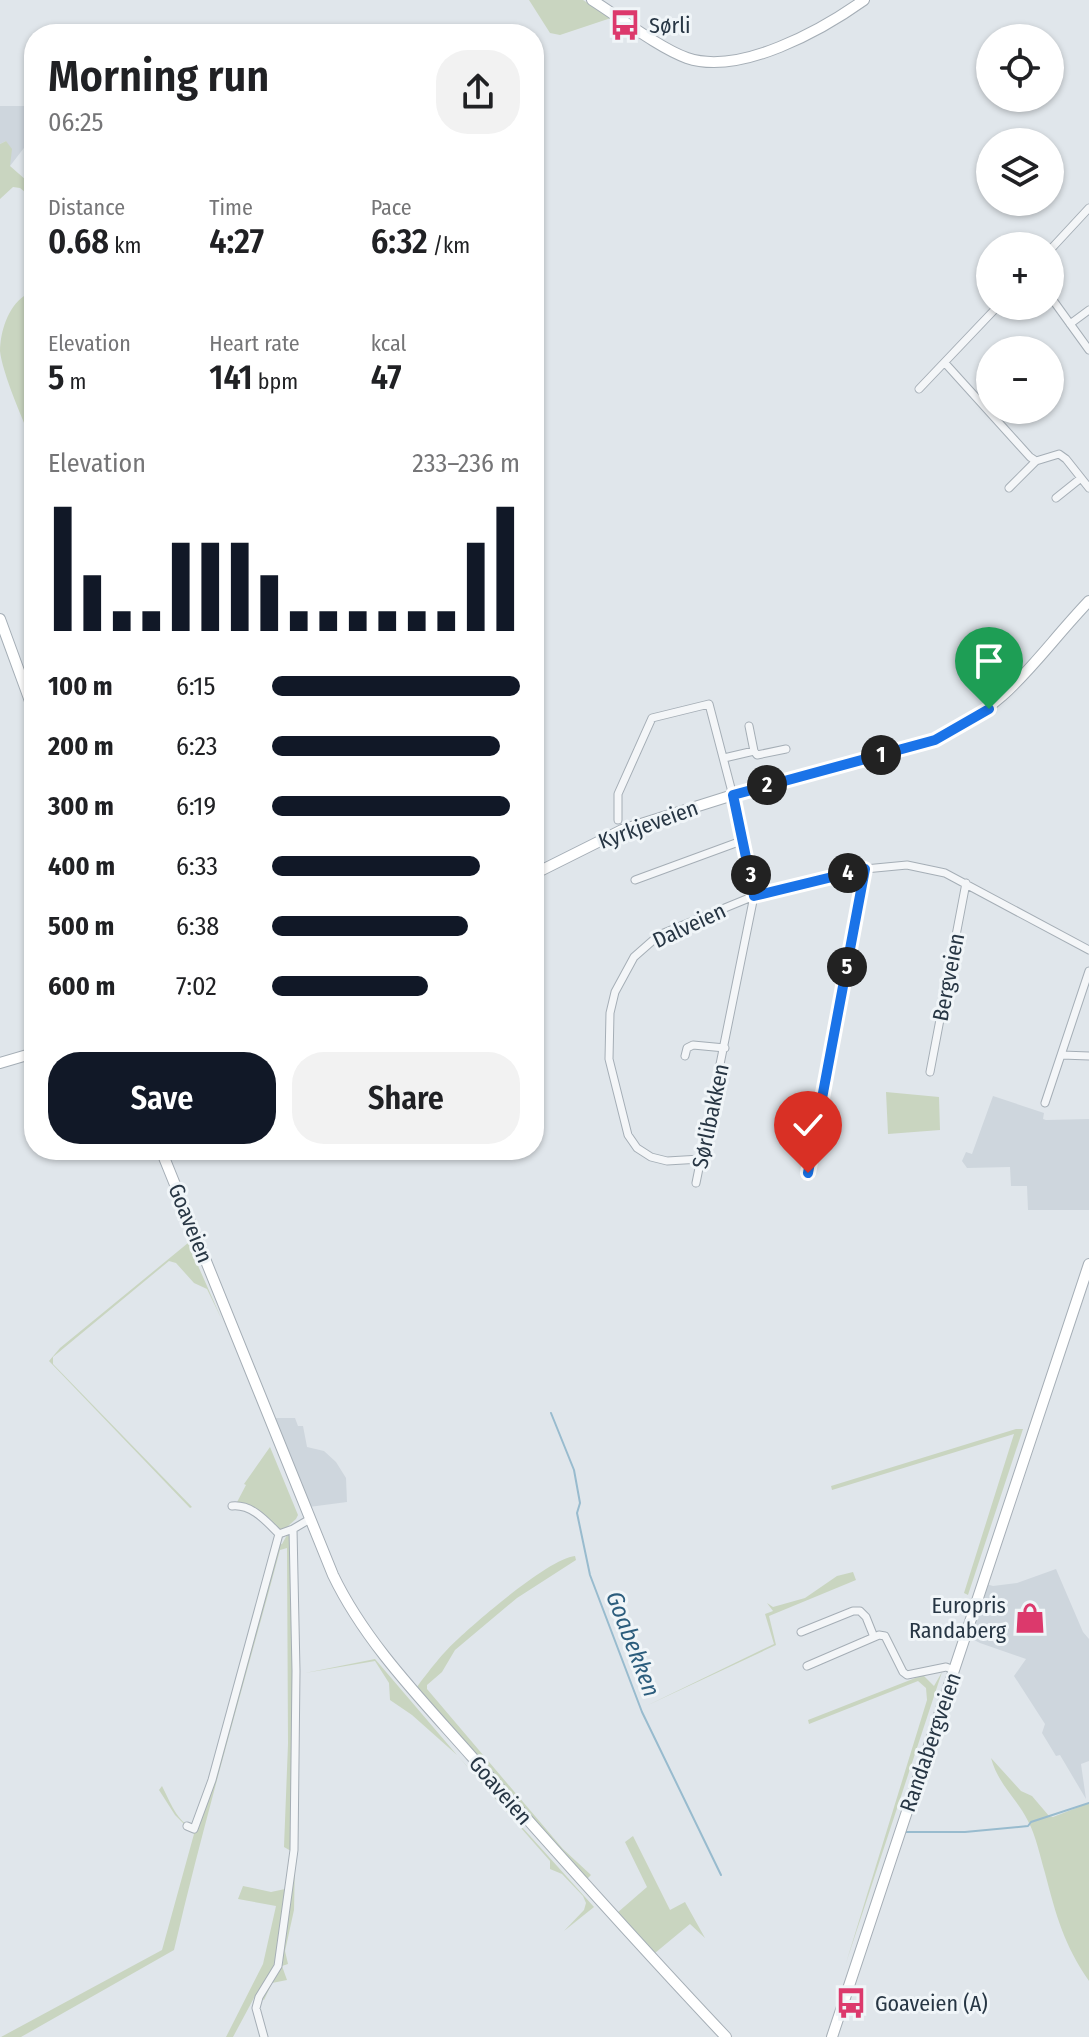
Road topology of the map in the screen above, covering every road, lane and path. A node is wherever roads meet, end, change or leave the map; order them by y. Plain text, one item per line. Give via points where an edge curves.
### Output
1 (592, 0) edge
2 (864, 0) edge
3 (1089, 208) edge
4 (1064, 235) edge
5 (1089, 310) edge
6 (1064, 316) edge
7 (985, 320) edge
8 (1070, 324) junction
9 (1089, 350) edge
10 (945, 363) junction
11 (919, 389) dead end
12 (976, 397) edge
13 (1000, 424) edge
14 (1036, 461) junction
15 (1081, 478) junction
16 (1009, 488) dead end
17 (1089, 488) edge
18 (1056, 498) dead end
19 (1089, 601) edge
20 (0, 619) edge
21 (24, 685) edge
22 (749, 726) dead end
23 (786, 749) dead end
24 (754, 751) junction
25 (724, 758) junction
26 (733, 795) junction
27 (618, 820) dead end
28 (744, 840) junction
29 (544, 869) edge
30 (865, 869) junction
31 (635, 880) dead end
32 (966, 883) junction
33 (754, 896) junction
34 (1089, 950) edge
35 (1089, 971) edge
36 (725, 1048) junction
37 (1062, 1055) junction
38 (24, 1056) edge
39 (685, 1056) dead end
40 (1089, 1056) edge
41 (0, 1063) edge
42 (930, 1072) dead end
43 (1045, 1103) dead end
44 (701, 1159) junction
45 (165, 1160) edge
46 (808, 1173) dead end
47 (696, 1183) dead end
48 (1089, 1264) edge
49 (232, 1506) dead end
50 (310, 1519) junction
51 (293, 1529) junction
52 (279, 1534) junction
53 (801, 1632) dead end
54 (874, 1637) junction
55 (807, 1666) dead end
56 (954, 1670) junction
57 (187, 1826) dead end
58 (264, 2037) edge
59 (726, 2037) edge
60 (832, 2037) edge

1 - 2 main road via 677,54 707,62 745,57 804,37
3 - 4 street
5 - 8 street
6 - 8 street
7 - 10 street
8 - 9 street
10 - 11 street
10 - 12 street
13 - 14 street
14 - 15 street via 1059,454
14 - 16 street
15 - 17 street
15 - 18 street
19 - 26 main road, Kyrkjeveien via 1005,695 953,731
20 - 21 main road
22 - 24 street
23 - 24 street via 763,755
24 - 25 street
25 - 26 street, Sørlibakken
25 - 27 street, Sørlibakken via 709,704 652,718 618,794
26 - 28 street, Sørlibakken
26 - 29 main road, Kyrkjeveien via 622,830
28 - 31 street
28 - 33 street, Sørlibakken
30 - 32 street, Dalveien via 924,867
30 - 33 street, Dalveien
30 - 46 street
32 - 34 street, Dalveien
32 - 42 street, Bergveien
33 - 36 street, Sørlibakken
33 - 44 street, Dalveien via 646,945 624,974 610,1013 609,1059 628,1135 651,1157
35 - 37 street
36 - 39 street, Sørlibakken via 693,1045
36 - 44 street, Sørlibakken
37 - 40 street
37 - 43 street
38 - 41 main road
44 - 47 street, Sørlibakken
45 - 50 main road, Goaveien
48 - 56 main road, Randabergveien
49 - 52 street via 250,1509
50 - 51 street
50 - 59 main road, Goaveien via 347,1602 402,1677
51 - 52 street
51 - 58 street via 296,1809 278,1966 256,2008
52 - 57 street via 212,1780 194,1829
53 - 54 street via 860,1611
54 - 55 street
54 - 56 street via 885,1636 907,1675
56 - 60 main road, Randabergveien

